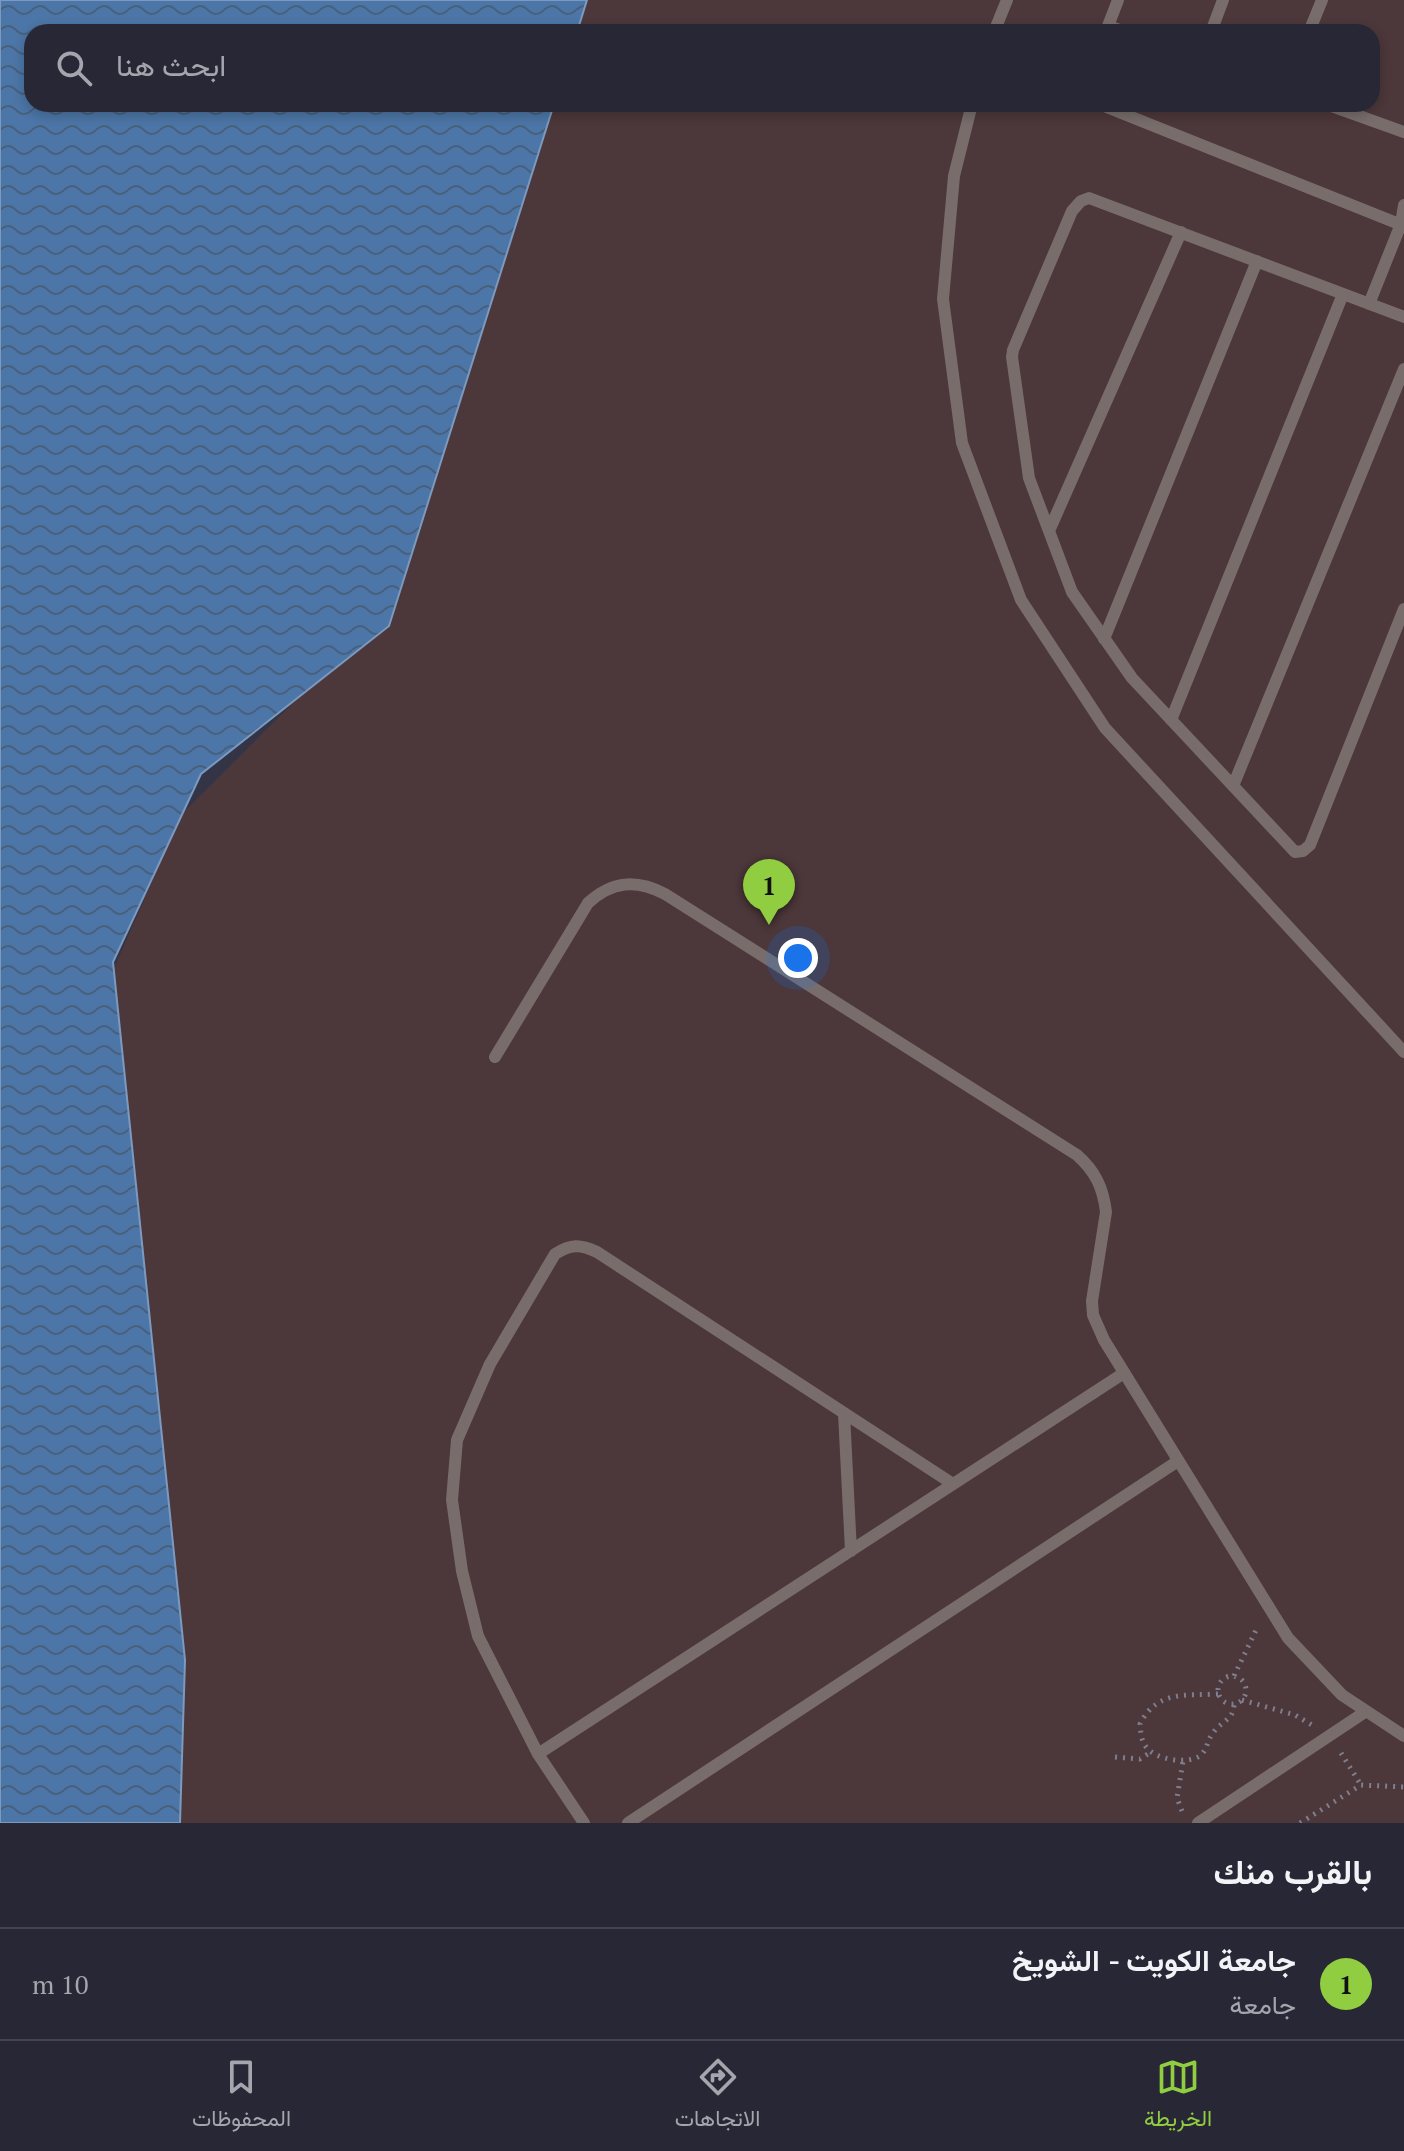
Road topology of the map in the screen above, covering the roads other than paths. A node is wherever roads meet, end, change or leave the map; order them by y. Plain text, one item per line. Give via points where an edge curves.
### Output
1 (1007, 0) edge
2 (1118, 0) edge
3 (1223, 0) edge
4 (1322, 0) edge
5 (997, 24) edge
6 (1109, 24) edge
7 (1214, 24) edge
8 (1312, 24) edge
9 (970, 112) edge
10 (1119, 112) edge
11 (1348, 112) edge
12 (1404, 132) edge
13 (1404, 205) edge
14 (1402, 225) edge
15 (1181, 232) junction
16 (1257, 261) junction
17 (1343, 294) junction
18 (1369, 304) junction
19 (1404, 317) edge
20 (1404, 369) edge
21 (1049, 531) junction
22 (1404, 609) edge
23 (1104, 639) junction
24 (1171, 720) junction
25 (1233, 786) junction
26 (1404, 1052) edge
27 (495, 1057) dead end
28 (1124, 1373) junction
29 (844, 1414) junction
30 (1178, 1461) junction
31 (953, 1484) junction
32 (851, 1551) junction
33 (1365, 1712) junction
34 (1404, 1736) edge
35 (538, 1754) junction
36 (584, 1823) edge
37 (628, 1823) edge
38 (1198, 1823) edge

1 - 5 lane
2 - 6 lane
3 - 7 lane
4 - 8 lane
9 - 26 lane via 954,176 943,299 962,443 1021,600 1105,728
10 - 14 lane
11 - 12 lane
13 - 14 lane
14 - 18 lane
15 - 16 lane
15 - 21 lane
15 - 21 lane via 1089,198 1072,211 1012,357 1029,478
16 - 17 lane
16 - 23 lane
17 - 18 lane
17 - 24 lane
18 - 19 lane
20 - 25 lane
21 - 23 lane via 1072,592
22 - 25 lane via 1310,845 1295,852
23 - 24 lane
24 - 25 lane
27 - 28 lane via 588,903 616,884 650,886 1087,1164 1101,1186 1106,1212 1093,1315
28 - 30 lane
28 - 31 lane
29 - 31 lane
29 - 32 lane
29 - 35 lane via 597,1252 568,1246 555,1254 490,1364 457,1440 452,1500 478,1636
30 - 33 lane via 1288,1638
30 - 37 lane
31 - 32 lane
32 - 35 lane
33 - 34 lane
33 - 38 lane
35 - 36 lane

